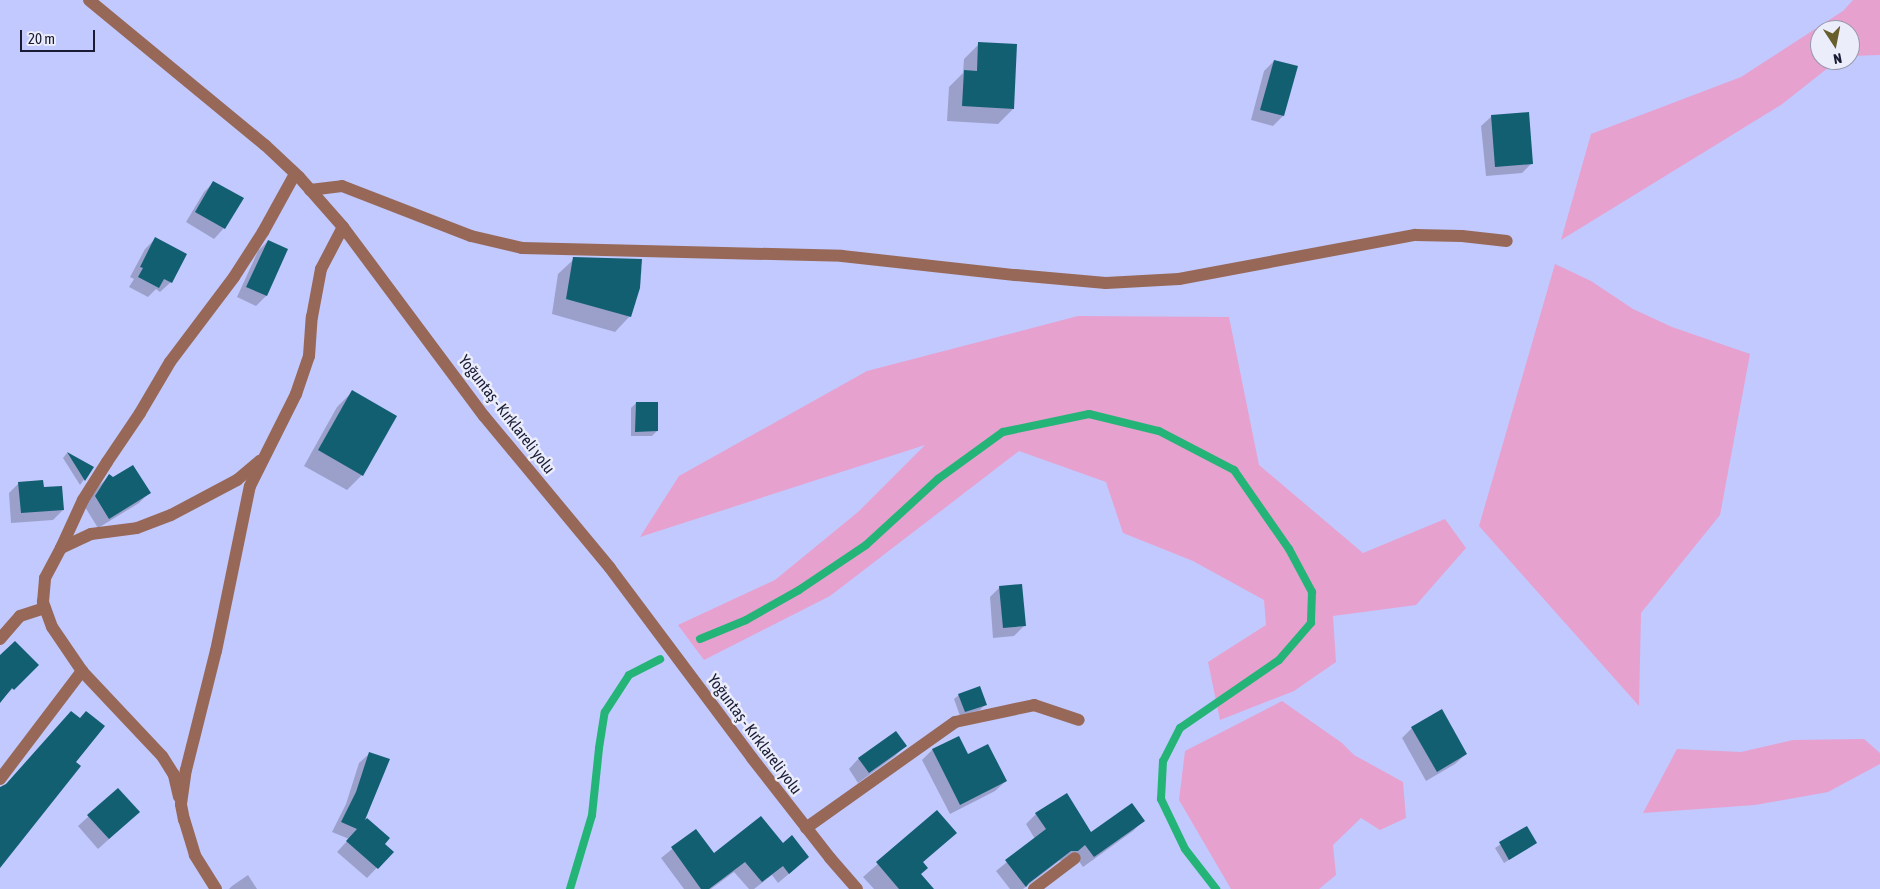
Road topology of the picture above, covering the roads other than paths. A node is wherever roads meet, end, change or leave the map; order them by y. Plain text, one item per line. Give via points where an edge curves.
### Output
1 (89, 0) edge
2 (295, 174) junction
3 (310, 190) junction
4 (343, 227) junction
5 (1507, 241) dead end
6 (262, 459) junction
7 (61, 548) junction
8 (45, 608) junction
9 (0, 639) edge
10 (82, 671) junction
11 (1079, 720) dead end
12 (0, 779) edge
13 (181, 804) junction
14 (806, 828) junction
15 (1075, 858) dead end
16 (216, 889) edge
17 (857, 889) edge
18 (1034, 889) edge

1 - 2 street, Yoğuntaş - Kırklareli yolu via 214,102
2 - 3 street, Yoğuntaş - Kırklareli yolu
2 - 7 street via 234,277 170,362 106,462 83,500
3 - 4 street, Yoğuntaş - Kırklareli yolu
3 - 5 street via 342,186 471,236 522,248 842,256 1106,283 1179,279 1415,235
4 - 6 street via 321,270 309,356 296,394
4 - 14 street, Yoğuntaş - Kırklareli yolu via 484,416 610,568
6 - 7 street via 237,480 171,515 137,528 91,534
6 - 13 street via 250,486
7 - 8 street via 45,578
8 - 9 street via 20,616
8 - 10 street via 52,627
10 - 12 street
10 - 13 street via 162,756 174,775
11 - 14 street via 1034,705 954,722
13 - 16 street via 195,855
14 - 17 street, Yoğuntaş - Kırklareli yolu
15 - 18 street

